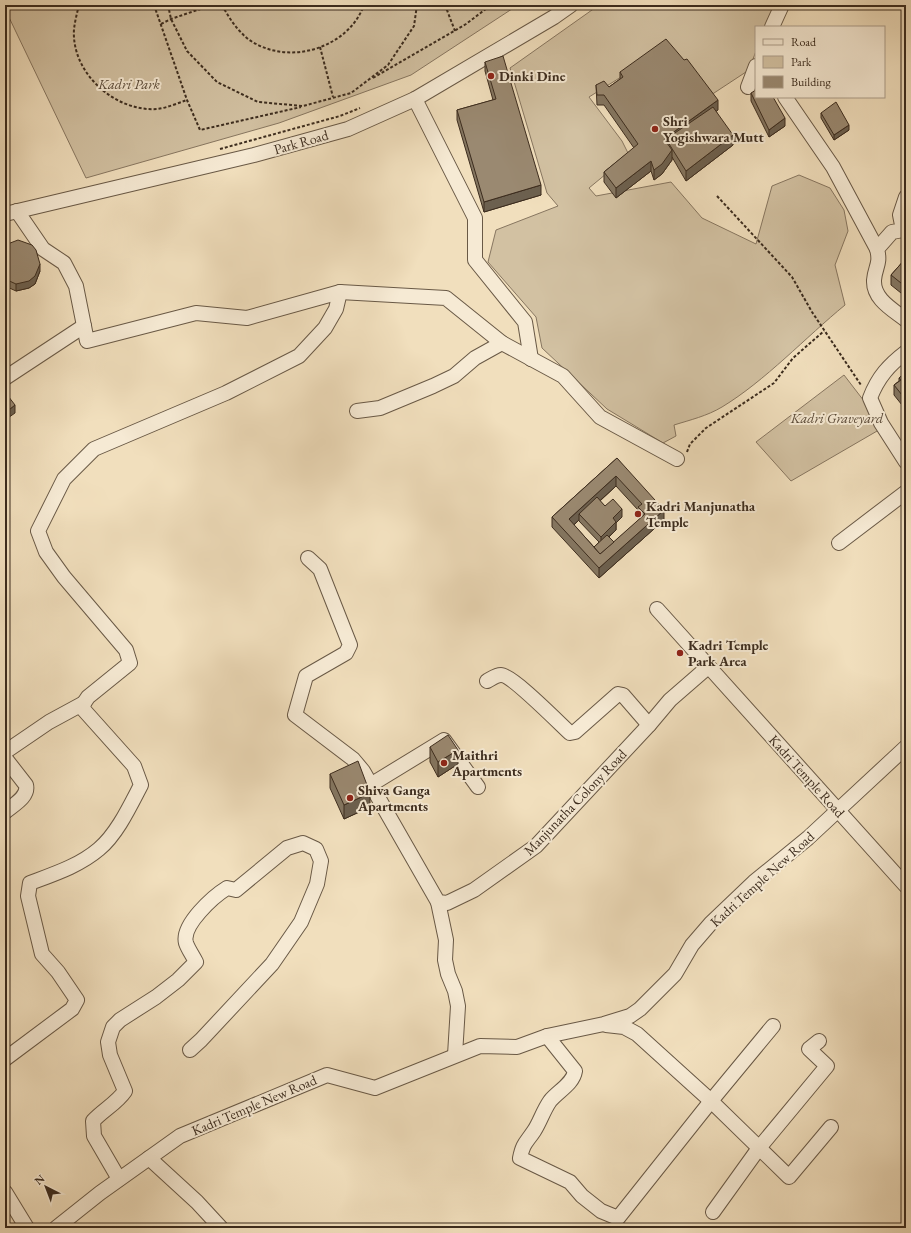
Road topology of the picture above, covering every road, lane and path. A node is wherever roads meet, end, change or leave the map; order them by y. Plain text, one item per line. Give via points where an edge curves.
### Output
1 (79, 5) edge
2 (154, 5) edge
3 (168, 5) edge
4 (212, 5) edge
5 (222, 5) edge
6 (364, 5) edge
7 (417, 5) edge
8 (444, 5) edge
9 (491, 5) edge
10 (571, 5) edge
11 (782, 5) edge
12 (170, 19) junction
13 (161, 24) junction
14 (772, 26) edge
15 (454, 30) junction
16 (320, 47) junction
17 (755, 69) edge
18 (363, 83) junction
19 (748, 87) dead end
20 (333, 97) junction
21 (786, 98) edge
22 (416, 99) junction
23 (187, 100) junction
24 (303, 106) junction
25 (362, 108) dead end
26 (218, 149) dead end
27 (717, 196) dead end
28 (906, 197) edge
29 (11, 212) edge
30 (877, 249) junction
31 (340, 292) junction
32 (906, 320) edge
33 (84, 326) junction
34 (824, 331) junction
35 (502, 343) junction
36 (906, 352) edge
37 (531, 359) junction
38 (5, 378) edge
39 (870, 398) junction
40 (357, 411) dead end
41 (681, 457) joint
42 (906, 462) edge
43 (906, 492) edge
44 (839, 543) dead end
45 (308, 558) dead end
46 (657, 609) dead end
47 (708, 667) junction
48 (487, 681) dead end
49 (84, 703) junction
50 (650, 725) junction
51 (906, 747) edge
52 (5, 752) edge
53 (5, 758) edge
54 (372, 784) junction
55 (478, 787) dead end
56 (838, 810) junction
57 (5, 812) edge
58 (906, 886) edge
59 (438, 902) junction
60 (604, 1024) junction
61 (773, 1026) dead end
62 (547, 1036) junction
63 (819, 1041) dead end
64 (190, 1050) dead end
65 (455, 1055) junction
66 (5, 1059) edge
67 (711, 1101) junction
68 (832, 1127) dead end
69 (759, 1148) junction
70 (150, 1158) junction
71 (119, 1179) junction
72 (5, 1192) edge
73 (713, 1212) dead end
74 (28, 1228) edge
75 (56, 1228) edge
76 (221, 1228) edge

1 - 23 path via 74,30 78,57 87,75 106,94 131,106 158,109
2 - 13 path
3 - 12 path
4 - 12 path
5 - 16 path via 230,20 248,39 272,50 299,53
6 - 16 path via 350,29 328,45
7 - 18 path via 414,26 388,65
8 - 15 path
9 - 15 path
10 - 22 street, Park Road
11 - 14 street
12 - 13 path
12 - 24 path via 187,51 217,82 258,102
13 - 23 path
15 - 18 path
16 - 20 path
17 - 19 street
18 - 20 path via 351,92
20 - 24 path
21 - 30 street via 833,167
22 - 29 street, Park Road via 348,129 254,155
22 - 37 street via 475,218 475,260 525,322
23 - 24 path via 200,130
25 - 26 path
27 - 34 path via 792,277
28 - 30 street via 900,215 903,230 892,232
29 - 33 street via 43,248 64,263 76,286
30 - 32 street via 879,257 874,279 875,292 884,304
31 - 33 street via 247,318 196,313 86,341
31 - 35 street via 446,298
31 - 49 street via 336,309 325,328 299,356 226,393 94,449 64,479 38,531 46,552 126,650 130,663
33 - 38 street
34 - 39 path
34 - 41 path via 793,358 774,383 706,428
35 - 37 street
35 - 40 street via 475,358 454,376 433,386 380,408
36 - 39 street via 882,373
37 - 41 street via 563,376 600,417
39 - 42 street via 887,435
43 - 44 street
45 - 54 street via 320,569 350,645 346,653 306,676 295,715 353,759
46 - 47 street, Kadri Temple Road
47 - 50 street, Manjunatha Colony Road via 670,700
47 - 56 street, Kadri Temple Road
48 - 50 street via 498,675 506,676 570,733 575,732 618,694 623,695
49 - 52 street via 49,722
49 - 66 street via 83,709 134,766 141,785 121,822 99,849 66,870 30,883 28,896 42,954 77,1000 72,1010
50 - 59 street, Manjunatha Colony Road via 536,846 474,890 448,903
51 - 56 street, Kadri Temple New Road
53 - 57 street via 26,785 27,790 26,795
54 - 55 street via 444,740
54 - 59 street
56 - 58 street, Kadri Temple Road
56 - 60 street, Kadri Temple New Road via 754,882 711,924 692,946 675,974 640,1009 630,1016
59 - 65 street via 446,940 445,960 458,1006
60 - 62 street, Kadri Temple New Road
60 - 67 street via 624,1027 637,1034
61 - 67 street
62 - 65 street, Kadri Temple New Road via 517,1047 480,1046
62 - 67 street via 575,1071 574,1078 547,1105 535,1130 522,1145 520,1158 570,1182 582,1196 601,1211 618,1218
63 - 69 street via 810,1049 827,1066
64 - 71 street via 272,964 301,922 318,884 321,861 316,849 303,843 287,848 236,890 227,888 216,895 193,920 186,933 186,942 196,962 178,980 113,1027 108,1042 110,1055 125,1091 93,1121 94,1136
65 - 70 street, Kadri Temple New Road via 375,1088 327,1075 180,1136
67 - 69 street
68 - 69 street via 788,1177
69 - 73 street
70 - 71 street, Kadri Temple New Road
70 - 76 street
71 - 75 street, Kadri Temple New Road
72 - 74 street

